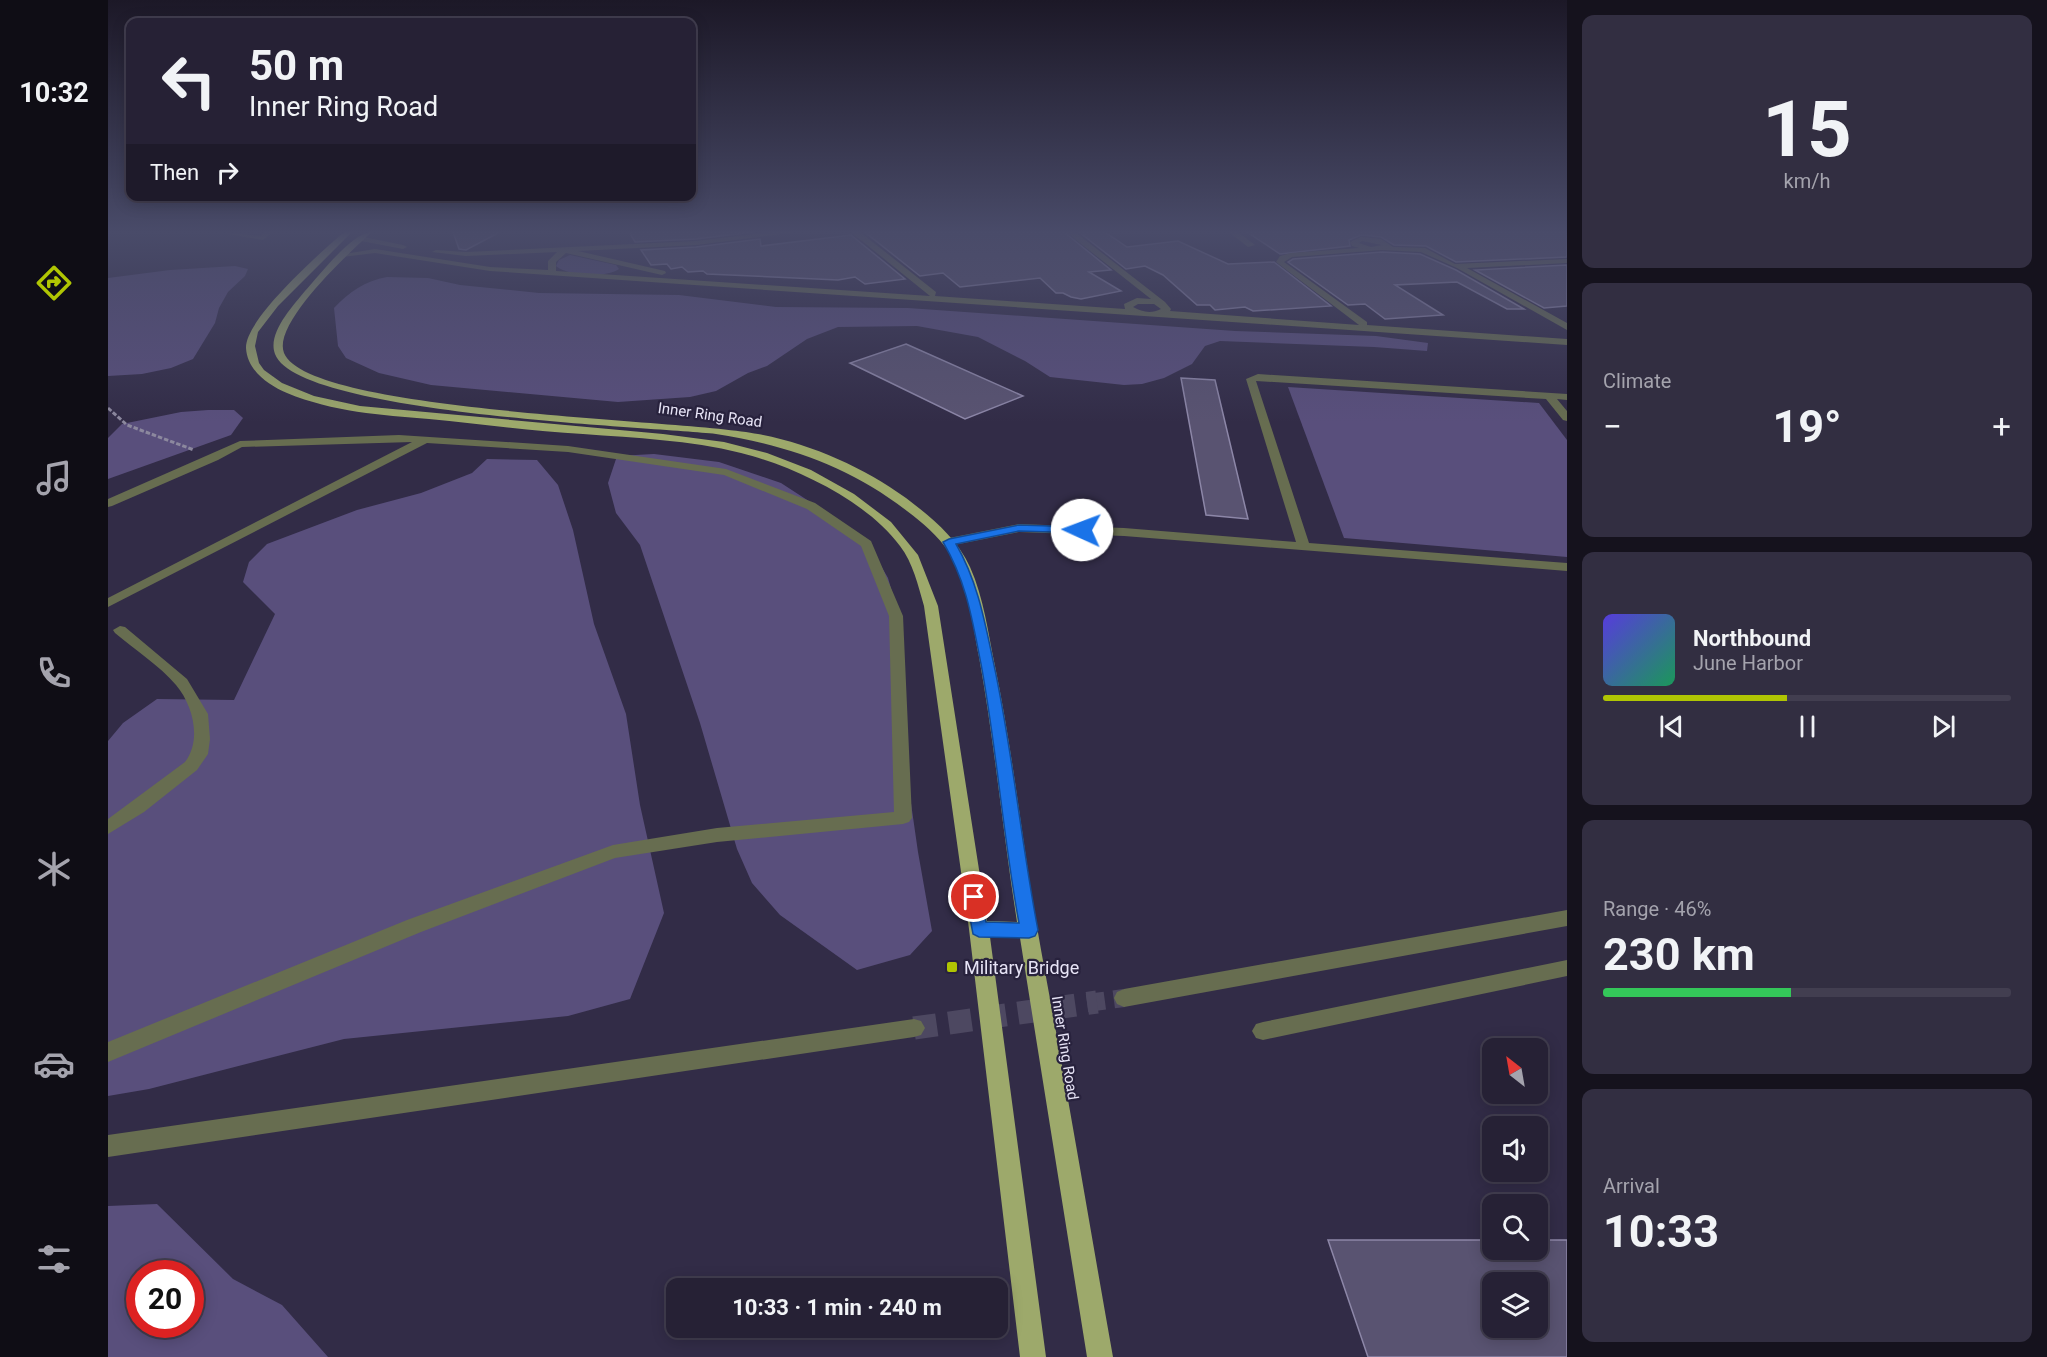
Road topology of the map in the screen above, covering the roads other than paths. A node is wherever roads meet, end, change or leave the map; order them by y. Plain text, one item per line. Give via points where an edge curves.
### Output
1 (284, 295) edge
2 (309, 295) edge
3 (901, 295) edge
4 (950, 295) edge
5 (1135, 295) edge
6 (1148, 295) edge
7 (1325, 295) edge
8 (1511, 295) edge
9 (1527, 295) edge
10 (1137, 301) junction
11 (1164, 309) junction
12 (1132, 310) junction
13 (1567, 317) edge
14 (1364, 324) junction
15 (1567, 327) edge
16 (1567, 337) edge
17 (1567, 342) edge
18 (1549, 396) junction
19 (1567, 397) edge
20 (1567, 418) edge
21 (426, 440) junction
22 (108, 503) edge
23 (949, 542) junction
24 (1303, 546) junction
25 (1567, 567) edge
26 (108, 603) edge
27 (120, 630) dead end
28 (108, 828) edge
29 (1567, 918) edge
30 (979, 929) junction
31 (1029, 930) junction
32 (1567, 968) edge
33 (1124, 998) tunnel mouth
34 (914, 1028) tunnel mouth
35 (1263, 1031) dead end
36 (108, 1052) edge
37 (108, 1146) edge
38 (1033, 1357) edge
39 (1100, 1357) edge

1 - 30 main road, Inner Ring Road via 252,335 250,351 255,366 271,381 321,402 541,428 648,436 744,450 776,459 847,494 886,524 901,539 922,573 931,606
2 - 23 main road, Inner Ring Road via 286,323 278,347 282,360 297,374 350,392 405,401 756,436 811,451 876,482 920,514
3 - 12 street
4 - 12 street
5 - 10 street
6 - 11 street
7 - 14 street
8 - 15 street
9 - 13 street
10 - 11 street
10 - 12 street via 1129,304
11 - 12 street
11 - 14 street
11 - 17 street via 1362,329
14 - 16 street
18 - 19 street
18 - 20 street
18 - 24 street via 1251,379
21 - 22 street via 240,444
21 - 26 street
21 - 36 street via 568,449 726,472 812,506 867,544 896,616 903,818 717,835 613,852 414,926
23 - 24 street via 1019,528 1135,532
23 - 31 main road, Inner Ring Road via 963,566 975,606 1000,729
24 - 25 street
27 - 28 street via 182,682 200,714 202,739 200,754 191,766
29 - 33 street
30 - 31 main road
30 - 38 main road, Inner Ring Road
31 - 39 main road, Inner Ring Road
32 - 35 street
34 - 37 street

